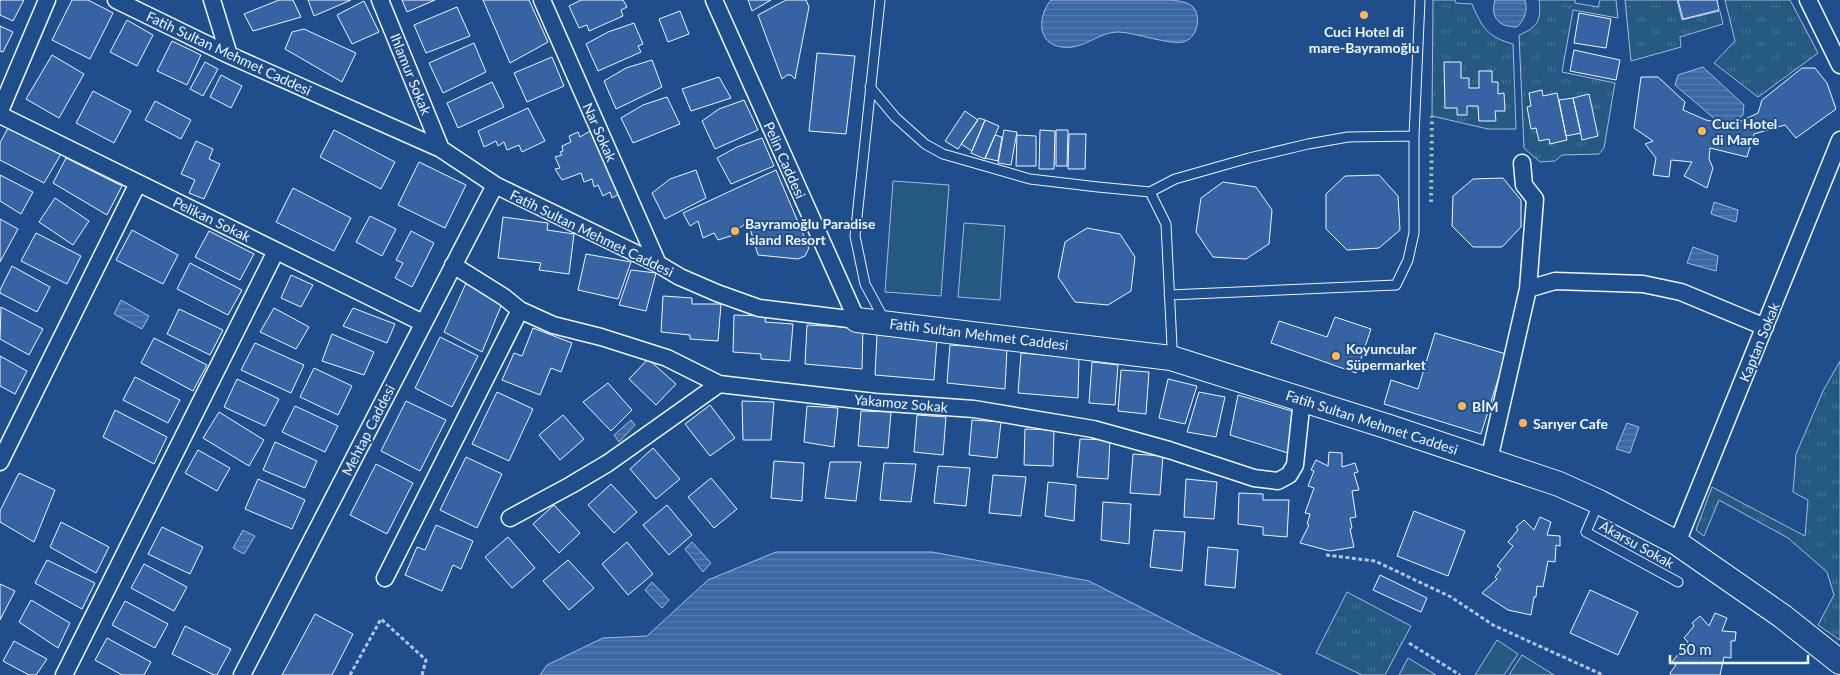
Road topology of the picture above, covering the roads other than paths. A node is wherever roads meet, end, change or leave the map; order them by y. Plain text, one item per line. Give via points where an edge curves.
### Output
1 (47, 0) edge
2 (116, 0) edge
3 (212, 0) edge
4 (380, 0) edge
5 (542, 0) edge
6 (714, 0) edge
7 (880, 0) edge
8 (1420, 0) edge
9 (1808, 0) edge
10 (229, 55) junction
11 (1840, 65) edge
12 (870, 87) junction
13 (0, 113) edge
14 (1414, 136) junction
15 (1840, 140) edge
16 (441, 149) junction
17 (1522, 163) dead end
18 (138, 183) junction
19 (494, 185) junction
20 (1150, 192) junction
21 (276, 251) junction
22 (658, 264) junction
23 (453, 265) junction
24 (1528, 288) junction
25 (1170, 295) junction
26 (520, 310) junction
27 (857, 320) junction
28 (423, 323) junction
29 (886, 323) junction
30 (1765, 327) junction
31 (1171, 358) junction
32 (719, 384) junction
33 (1302, 399) junction
34 (1489, 460) junction
35 (0, 462) edge
36 (1599, 502) junction
37 (510, 518) dead end
38 (1677, 543) junction
39 (385, 578) dead end
40 (1678, 582) dead end
41 (1840, 662) edge
42 (64, 675) edge
43 (242, 675) edge

1 - 13 street
2 - 10 street, Fatih Sultan Mehmet Caddesi
3 - 10 street
4 - 16 street, Ihlamur Sokak
5 - 22 street, Nar Sokak
6 - 27 street, Pelin Caddesi
7 - 12 lane
8 - 14 lane
9 - 11 street
10 - 16 street, Fatih Sultan Mehmet Caddesi
12 - 20 lane via 925,144 943,154 1030,179
12 - 29 lane via 855,236 865,284
13 - 18 street, Pelikan Sokak
14 - 20 lane via 1348,137 1308,144 1175,179
14 - 25 lane via 1414,233 1408,260 1396,286
15 - 30 street, Kaptan Sokak
16 - 19 street, Fatih Sultan Mehmet Caddesi
17 - 24 street via 1524,185 1535,199
18 - 21 street, Pelikan Sokak
18 - 35 street
19 - 22 street, Fatih Sultan Mehmet Caddesi
19 - 23 street, Mehtap Caddesi
20 - 25 lane via 1166,224
21 - 28 street, Pelikan Sokak
21 - 42 street
22 - 27 street, Fatih Sultan Mehmet Caddesi via 680,277 759,308
23 - 26 street, Yakamoz Sokak
23 - 28 street, Mehtap Caddesi
24 - 30 street via 1555,281 1643,284 1681,292
24 - 34 street
25 - 31 lane
26 - 32 street, Yakamoz Sokak via 552,326 601,337 667,358
26 - 39 street
27 - 29 street, Fatih Sultan Mehmet Caddesi
28 - 43 street, Mehtap Caddesi
29 - 31 street, Fatih Sultan Mehmet Caddesi
30 - 38 street, Kaptan Sokak
31 - 33 street, Fatih Sultan Mehmet Caddesi
32 - 33 street, Yakamoz Sokak via 875,402 974,409 1084,428 1170,450 1254,478 1278,482 1290,475 1295,465
32 - 37 street via 608,463
33 - 34 street, Fatih Sultan Mehmet Caddesi
34 - 36 street, Fatih Sultan Mehmet Caddesi via 1559,484
36 - 38 street, Fatih Sultan Mehmet Caddesi
36 - 40 lane, Akarsu Sokak via 1586,532
38 - 41 street, Fatih Sultan Mehmet Caddesi via 1782,616

